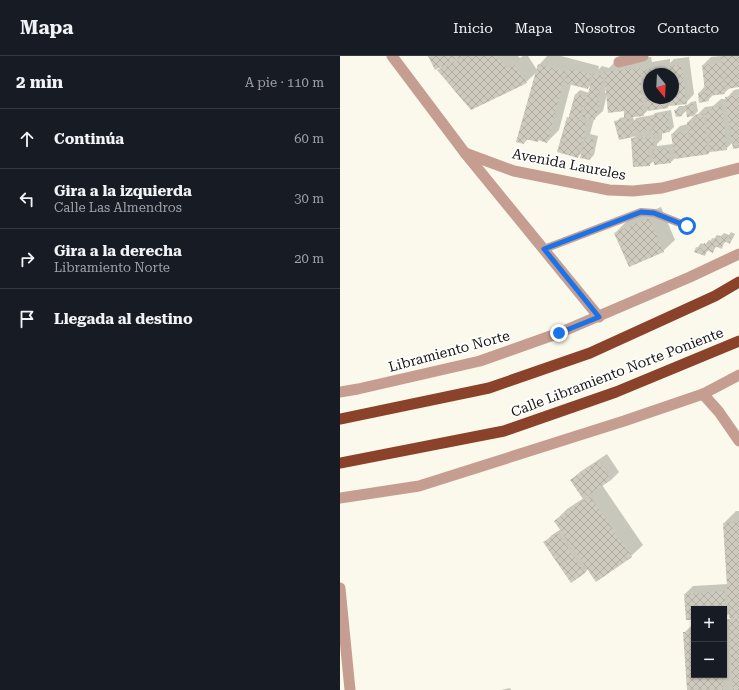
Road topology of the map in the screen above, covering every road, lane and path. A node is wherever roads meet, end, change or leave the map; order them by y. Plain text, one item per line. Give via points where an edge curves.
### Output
1 (392, 56) edge
2 (642, 56) edge
3 (619, 62) dead end
4 (465, 153) junction
5 (739, 168) edge
6 (687, 226) dead end
7 (544, 249) junction
8 (739, 254) edge
9 (739, 282) edge
10 (599, 317) junction
11 (739, 341) edge
12 (739, 375) edge
13 (340, 392) edge
14 (703, 394) junction
15 (340, 419) edge
16 (739, 441) edge
17 (340, 463) edge
18 (340, 498) edge
19 (340, 588) edge
20 (350, 690) edge

1 - 4 street
2 - 3 street
4 - 5 street, Avenida Laureles via 514,171 609,190 662,188
4 - 7 street
6 - 7 lane via 654,213 641,212
7 - 10 street
8 - 10 street, Libramiento Norte
9 - 15 highway, Calle Libramiento Norte Poniente via 715,296 590,353 489,388
10 - 13 street, Libramiento Norte via 480,361
11 - 17 highway, Calle Libramiento Norte Poniente via 616,392 504,431
12 - 14 street
14 - 16 street
14 - 18 street via 419,486
19 - 20 street

